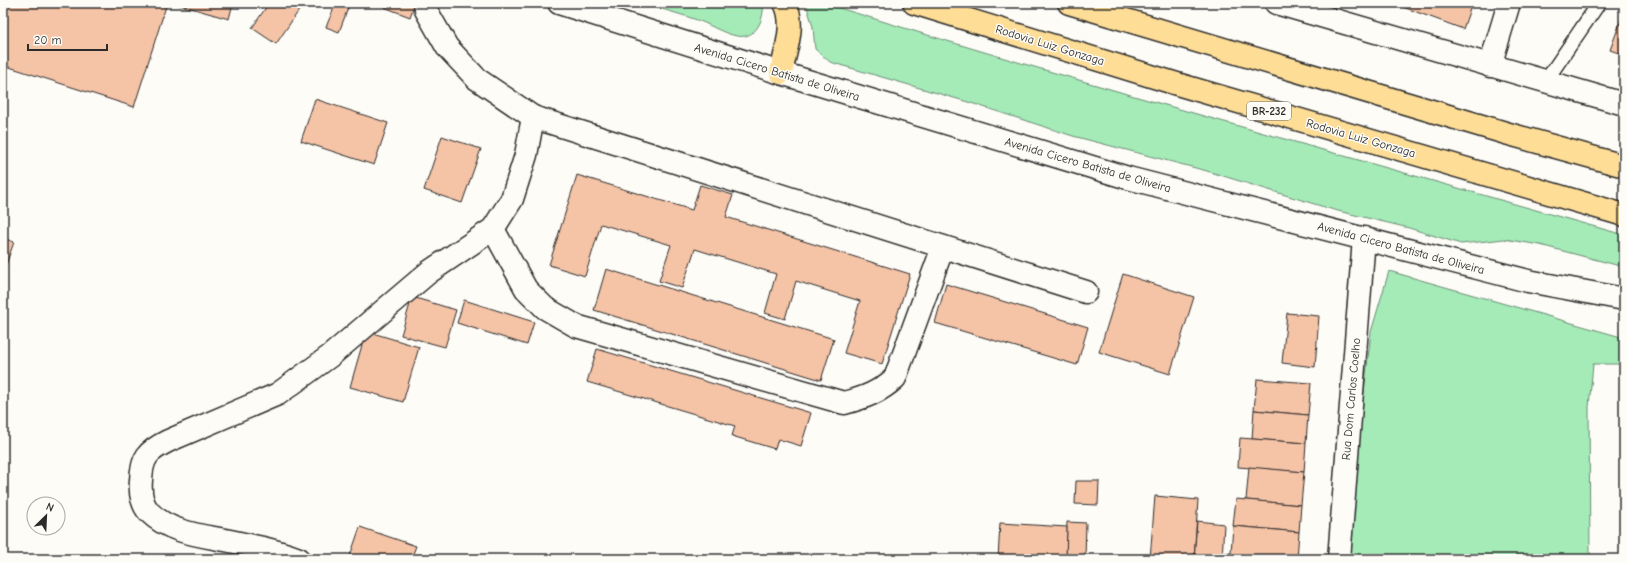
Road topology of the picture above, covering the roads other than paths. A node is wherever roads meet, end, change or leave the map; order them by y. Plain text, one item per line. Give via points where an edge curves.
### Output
1 (425, 3) edge
2 (559, 3) edge
3 (785, 3) edge
4 (914, 3) edge
5 (1070, 3) edge
6 (1276, 3) edge
7 (1509, 3) edge
8 (1599, 3) edge
9 (1490, 66) junction
10 (781, 73) junction
11 (1545, 82) junction
12 (1624, 104) edge
13 (533, 117) junction
14 (1624, 166) edge
15 (1624, 215) edge
16 (493, 229) junction
17 (1364, 238) junction
18 (943, 247) junction
19 (1086, 292) dead end
20 (1624, 299) edge
21 (299, 559) edge
22 (1339, 559) edge

1 - 13 street via 426,10 446,48 477,79
2 - 10 street, Avenida Cicero Batista de Oliveira
3 - 10 highway via 790,28
4 - 15 highway, Rodovia Luiz Gonzaga / BR-232 via 1177,84
5 - 14 highway
6 - 9 street
7 - 9 street
8 - 11 lane
9 - 11 street
10 - 17 street, Avenida Cicero Batista de Oliveira via 1128,178
11 - 12 street
13 - 16 street via 526,155 512,199
13 - 18 street
16 - 18 street via 526,289 545,308 576,326 844,404 885,388 895,378
16 - 21 street via 429,272 330,356 278,394 168,441 151,450 143,463 140,494 148,511 162,522 178,530 261,547
17 - 20 street, Avenida Cicero Batista de Oliveira via 1528,281
17 - 22 street, Rua Dom Carlos Coelho
18 - 19 street

